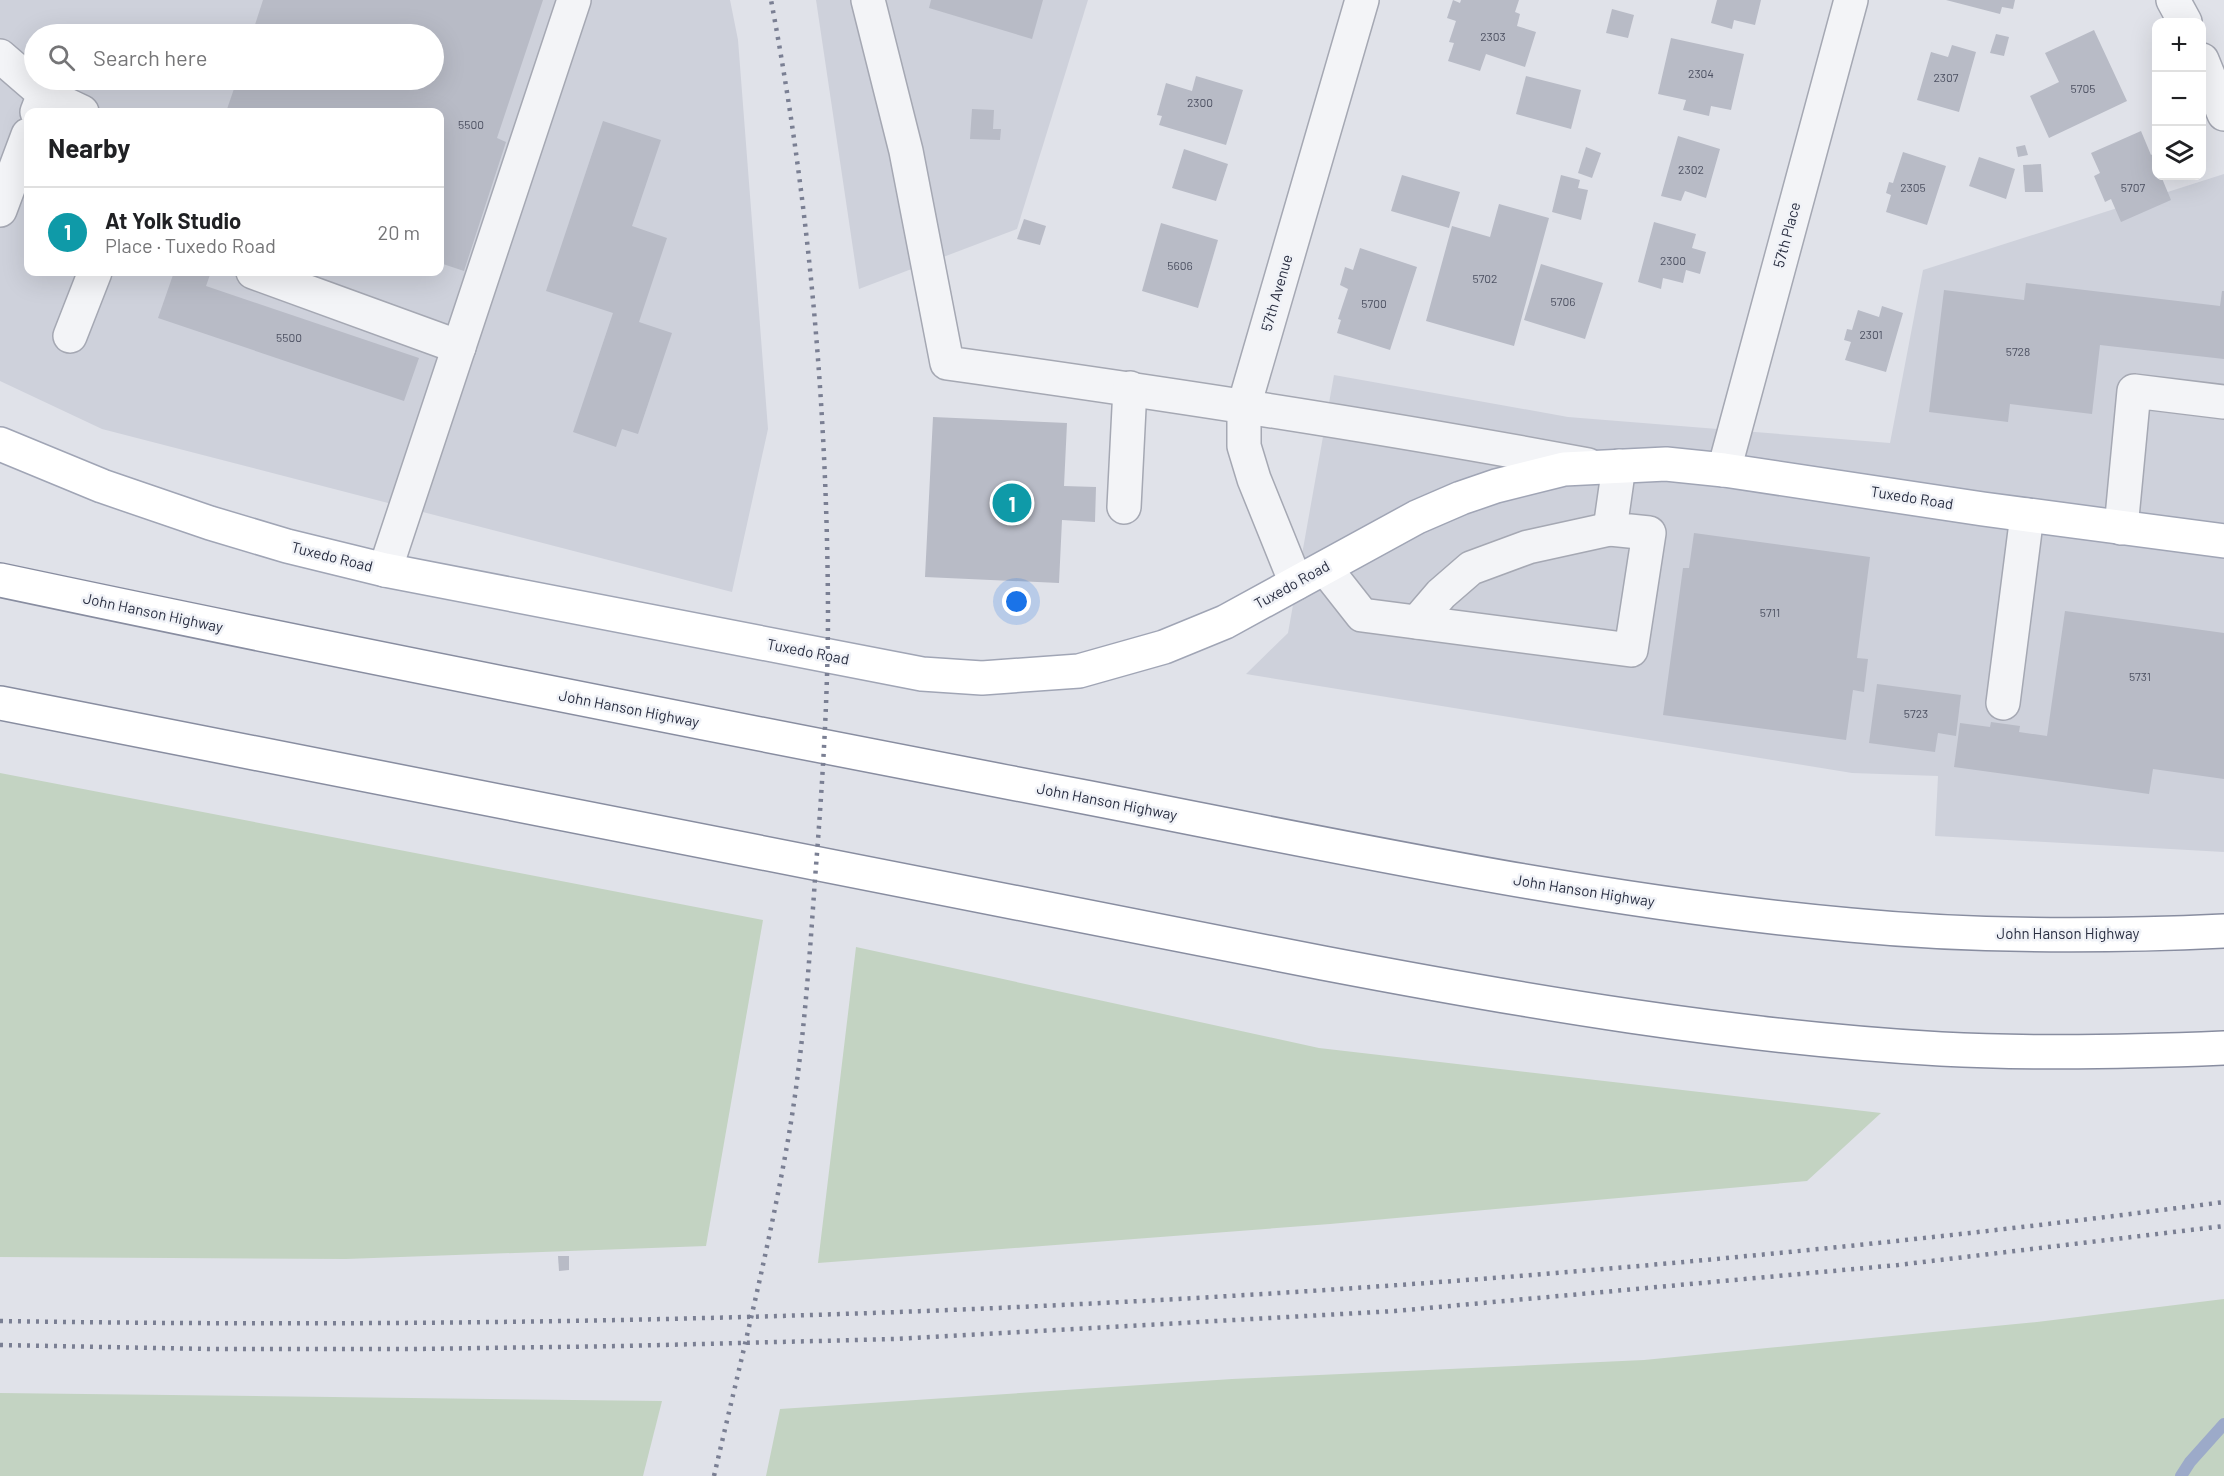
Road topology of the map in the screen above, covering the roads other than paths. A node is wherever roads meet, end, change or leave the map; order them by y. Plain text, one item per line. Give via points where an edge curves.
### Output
1 (574, 0) edge
2 (868, 0) edge
3 (1362, 0) edge
4 (1851, 0) edge
5 (2173, 0) edge
6 (2183, 18) edge
7 (0, 56) edge
8 (2206, 70) edge
9 (24, 84) edge
10 (30, 90) edge
11 (41, 103) edge
12 (64, 108) edge
13 (2224, 114) edge
14 (24, 146) edge
15 (0, 210) edge
16 (93, 276) edge
17 (264, 276) edge
18 (70, 336) dead end
19 (459, 347) junction
20 (1130, 388) junction
21 (2224, 402) edge
22 (1244, 406) junction
23 (0, 444) edge
24 (1609, 466) junction
25 (1724, 470) junction
26 (1124, 507) dead end
27 (2027, 515) junction
28 (2121, 528) junction
29 (1610, 529) junction
30 (2224, 541) edge
31 (1324, 568) junction
32 (385, 570) junction
33 (0, 580) edge
34 (1296, 583) junction
35 (1416, 622) junction
36 (0, 703) edge
37 (2003, 703) dead end
38 (2224, 931) edge
39 (2224, 1048) edge

1 - 19 street
2 - 20 street, Tuxedo Road via 906,151 947,363
3 - 22 street, 57th Avenue
4 - 25 street, 57th Place
5 - 6 street
7 - 9 street
8 - 13 street
10 - 11 street
11 - 12 street
14 - 15 street
16 - 18 street
17 - 19 street
19 - 32 street
20 - 22 street, Tuxedo Road
20 - 26 street
21 - 28 street via 2134,391
22 - 24 street, Tuxedo Road
22 - 34 street, 57th Avenue via 1244,446
23 - 32 main road, Tuxedo Road via 102,486 210,523
24 - 25 main road, Tuxedo Road via 1666,464
24 - 29 street
24 - 31 main road, Tuxedo Road via 1535,475 1461,498 1416,517
25 - 27 main road, Tuxedo Road
27 - 28 main road, Tuxedo Road
27 - 37 street
28 - 30 main road, Tuxedo Road
29 - 35 street via 1528,547 1471,568
29 - 35 street via 1649,533 1631,650
31 - 34 main road, Tuxedo Road
31 - 35 street via 1362,615
32 - 34 main road, Tuxedo Road via 922,674 982,678 1079,670 1164,647 1225,622
33 - 38 main road, John Hanson Highway via 553,694 1453,869 1654,903 1853,926 1958,933
36 - 39 main road via 1529,1000 1737,1030 1941,1049 2045,1053

